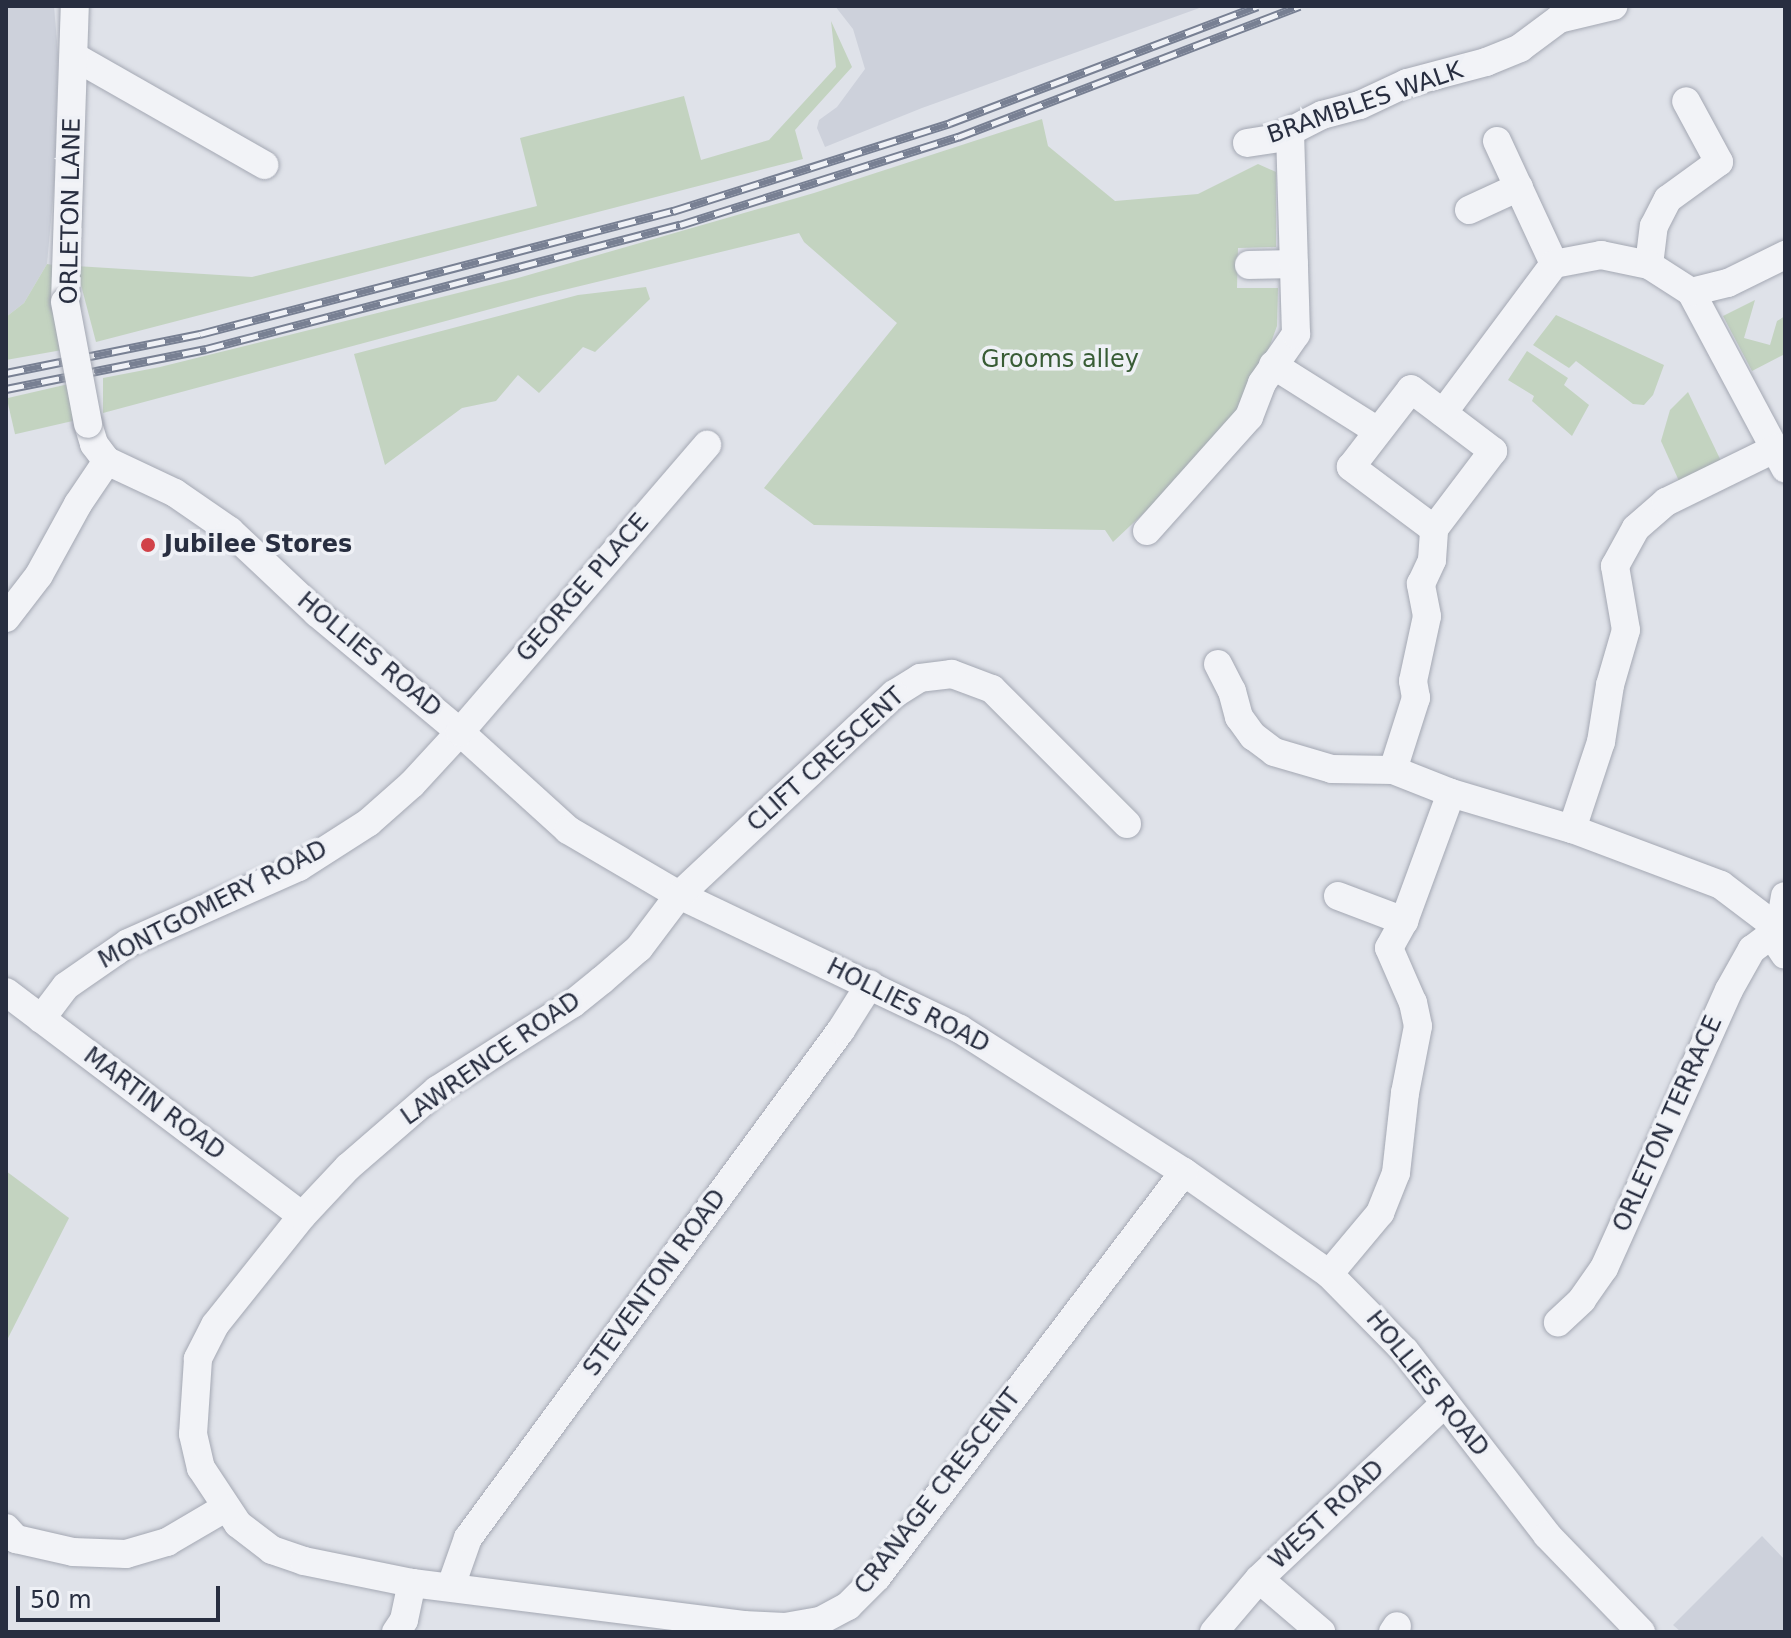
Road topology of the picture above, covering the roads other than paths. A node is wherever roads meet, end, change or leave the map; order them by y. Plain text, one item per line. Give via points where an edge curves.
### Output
1 (75, 6) edge
2 (1613, 6) edge
3 (75, 57) junction
4 (1686, 101) dead end
5 (1290, 133) junction
6 (1497, 141) dead end
7 (1247, 143) dead end
8 (264, 165) dead end
9 (1519, 187) junction
10 (1469, 210) dead end
11 (1783, 260) edge
12 (1294, 264) junction
13 (1554, 264) junction
14 (1249, 265) dead end
15 (1649, 265) junction
16 (1691, 292) junction
17 (1273, 365) junction
18 (1443, 413) junction
19 (1378, 431) junction
20 (707, 445) dead end
21 (1780, 458) edge
22 (107, 461) junction
23 (1434, 529) junction
24 (1147, 531) dead end
25 (6, 618) edge
26 (1218, 664) dead end
27 (460, 732) junction
28 (1393, 770) junction
29 (1451, 793) junction
30 (1127, 824) dead end
31 (1572, 829) junction
32 (679, 895) junction
33 (1338, 896) dead end
34 (1785, 896) edge
35 (1404, 921) junction
36 (1780, 943) edge
37 (870, 984) junction
38 (6, 992) edge
39 (41, 1019) junction
40 (1184, 1172) junction
41 (302, 1216) junction
42 (1329, 1274) junction
43 (1558, 1322) dead end
44 (1445, 1403) junction
45 (225, 1508) junction
46 (6, 1528) edge
47 (1259, 1579) junction
48 (412, 1583) junction
49 (451, 1586) junction
50 (396, 1632) edge
51 (1214, 1632) edge
52 (1321, 1632) edge
53 (1641, 1632) edge

1 - 3 street, ORLETON LANE
2 - 5 street, BRAMBLES WALK via 1559,19 1520,48 1407,83
3 - 8 street
3 - 22 street, ORLETON LANE, bridge via 65,302 88,424
4 - 15 street via 1719,162 1668,199 1654,226
5 - 7 street, BRAMBLES WALK
5 - 12 street
6 - 9 street
9 - 10 street
9 - 13 street
11 - 16 street
12 - 14 street
12 - 17 street via 1296,334
13 - 15 street via 1601,255
13 - 18 street
15 - 16 street
16 - 21 street
17 - 19 street
17 - 24 street via 1249,417
18 - 19 street via 1411,389
18 - 23 street via 1493,451
19 - 23 street via 1351,467
20 - 27 street, GEORGE PLACE
21 - 31 street via 1666,502 1636,528 1615,566 1626,630 1601,742
22 - 25 street via 39,575
22 - 27 street, HOLLIES ROAD via 175,493 230,531 317,613
23 - 28 street via 1432,560 1421,584 1427,616 1413,681 1416,698
26 - 28 street via 1239,717 1274,752 1332,769
27 - 32 street, HOLLIES ROAD via 568,830
27 - 39 street, MONTGOMERY ROAD via 369,822 299,867 128,943 66,986
28 - 29 street
29 - 31 street
29 - 35 street
30 - 32 street, CLIFT CRESCENT via 992,689 952,674 920,678 863,720
31 - 36 street via 1721,885
32 - 37 street, HOLLIES ROAD
32 - 41 street, LAWRENCE ROAD via 639,948 602,980 437,1090 348,1167
33 - 35 street
34 - 36 street
35 - 42 street via 1389,948 1418,1026 1396,1173 1380,1213
36 - 43 street, ORLETON TERRACE via 1752,949 1604,1268 1582,1300
37 - 40 street, HOLLIES ROAD via 960,1029
37 - 49 street, STEVENTON ROAD via 468,1538
38 - 39 street, MARTIN ROAD
39 - 41 street, MARTIN ROAD
40 - 42 street, HOLLIES ROAD
40 - 49 street, CRANAGE CRESCENT via 877,1577 848,1606 820,1621 785,1627 743,1625
41 - 45 street, LAWRENCE ROAD via 215,1325 198,1359 193,1434 201,1468
42 - 44 street, HOLLIES ROAD via 1405,1351
44 - 47 street, WEST ROAD
44 - 53 street, HOLLIES ROAD via 1547,1535
45 - 46 street via 167,1542 126,1554 73,1552 16,1539
45 - 48 street, LAWRENCE ROAD via 272,1550
47 - 51 street, WEST ROAD
47 - 52 street
48 - 49 street, LAWRENCE ROAD
48 - 50 street

